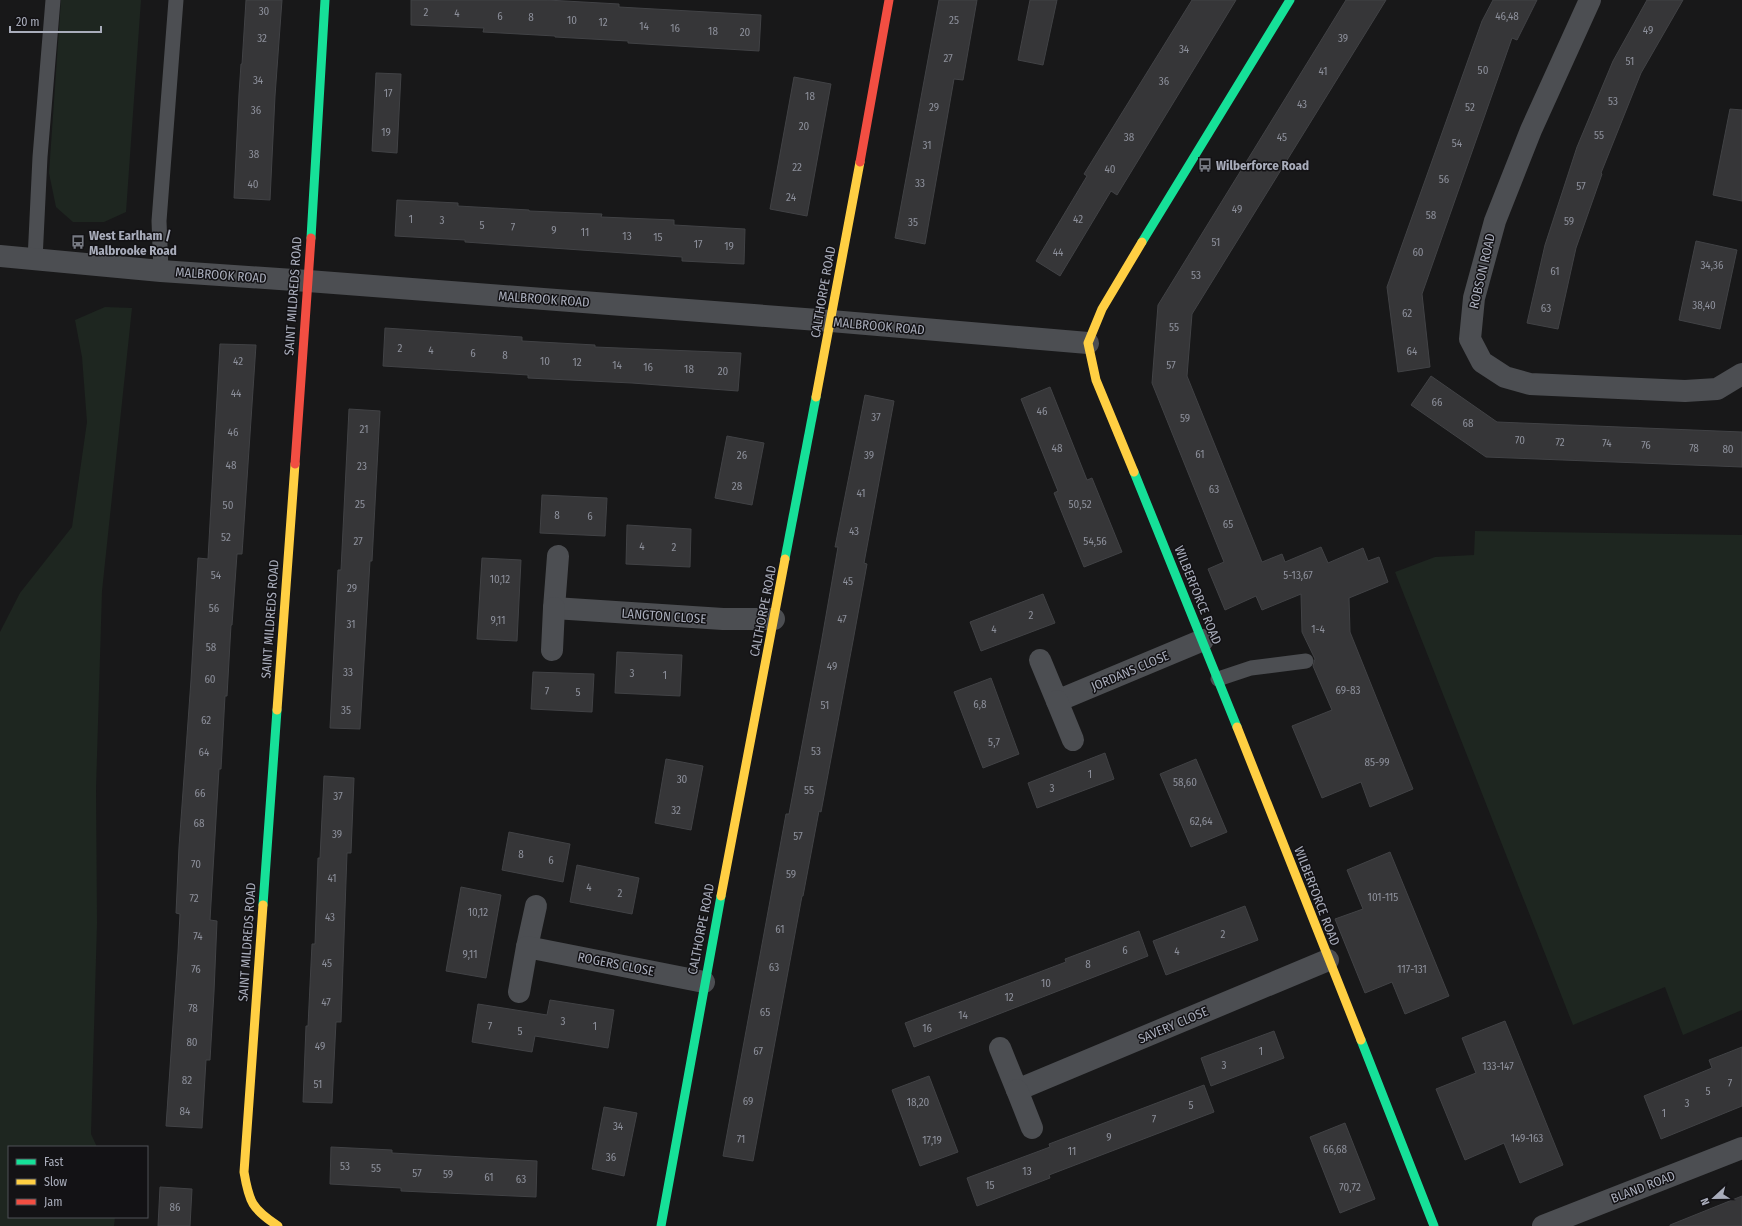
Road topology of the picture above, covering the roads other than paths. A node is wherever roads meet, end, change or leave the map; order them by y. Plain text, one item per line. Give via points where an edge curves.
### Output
1 (53, 0) edge
2 (176, 0) edge
3 (325, 0) edge
4 (889, 0) edge
5 (1290, 0) edge
6 (1590, 0) edge
7 (0, 256) edge
8 (35, 260) junction
9 (161, 271) junction
10 (308, 281) junction
11 (831, 321) junction
12 (1088, 343) junction
13 (1742, 374) edge
14 (558, 556) dead end
15 (554, 608) junction
16 (774, 619) junction
17 (1202, 640) junction
18 (552, 650) dead end
19 (1040, 660) dead end
20 (1306, 661) dead end
21 (1218, 679) junction
22 (1057, 701) junction
23 (1073, 740) dead end
24 (536, 906) dead end
25 (527, 947) junction
26 (1328, 960) junction
27 (704, 982) junction
28 (519, 992) dead end
29 (1000, 1048) dead end
30 (1017, 1090) junction
31 (1032, 1128) dead end
32 (1742, 1148) edge
33 (278, 1226) edge
34 (661, 1226) edge
35 (1434, 1226) edge
36 (1543, 1226) edge

1 - 8 lane via 40,157
2 - 9 lane via 159,221
3 - 10 street, SAINT MILDREDS ROAD
4 - 11 street, CALTHORPE ROAD
5 - 12 street via 1102,309
6 - 13 street, ROBSON ROAD via 1531,130 1495,221 1474,298 1470,339 1482,362 1505,377 1530,384 1698,390 1717,389
7 - 8 street, MALBROOK ROAD
8 - 9 street, MALBROOK ROAD
9 - 10 street, MALBROOK ROAD
10 - 11 street, MALBROOK ROAD
10 - 33 street, SAINT MILDREDS ROAD via 244,1172 248,1196 260,1214
11 - 12 street, MALBROOK ROAD
11 - 16 street, CALTHORPE ROAD
12 - 17 street, WILBERFORCE ROAD via 1096,380
14 - 15 street
15 - 16 street, LANGTON CLOSE via 723,619
15 - 18 street
16 - 27 street, CALTHORPE ROAD
17 - 21 street, WILBERFORCE ROAD
17 - 22 street, JORDANS CLOSE
19 - 22 street
20 - 21 lane via 1251,668
21 - 26 street, WILBERFORCE ROAD
22 - 23 street
24 - 25 street
25 - 27 street, ROGERS CLOSE
25 - 28 street
26 - 30 street, SAVERY CLOSE
26 - 35 street, WILBERFORCE ROAD
27 - 34 street, CALTHORPE ROAD
29 - 30 street
30 - 31 street
32 - 36 street, BLAND ROAD

